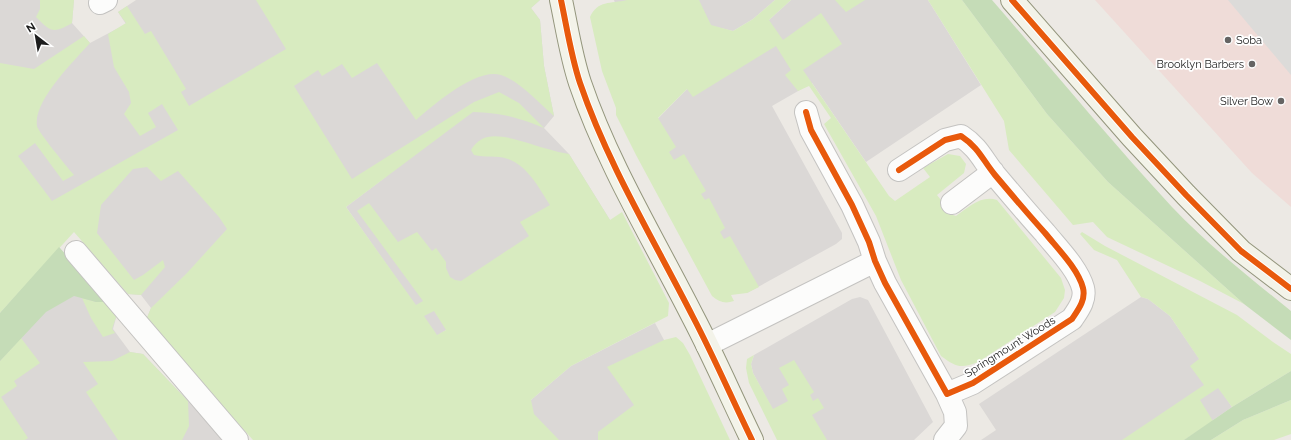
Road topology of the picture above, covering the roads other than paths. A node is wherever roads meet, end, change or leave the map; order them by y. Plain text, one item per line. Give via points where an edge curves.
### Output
1 (561, 0) edge
2 (1012, 0) edge
3 (806, 112) dead end
4 (898, 170) dead end
5 (993, 172) junction
6 (952, 203) dead end
7 (76, 252) dead end
8 (875, 261) junction
9 (1291, 289) edge
10 (707, 345) junction
11 (947, 394) junction
12 (237, 440) edge
13 (752, 440) edge
14 (945, 440) edge

1 - 10 main road via 580,81 597,130
2 - 9 main road via 1186,195 1241,251
3 - 8 street via 811,130 852,205
4 - 5 street, Springmount Woods via 945,140 961,136 981,154
5 - 6 street
5 - 11 street, Springmount Woods via 1079,275 1084,290 1082,304 1072,319 973,383
7 - 12 street
8 - 10 street
8 - 11 street
10 - 13 main road
11 - 14 street via 955,412 956,426

